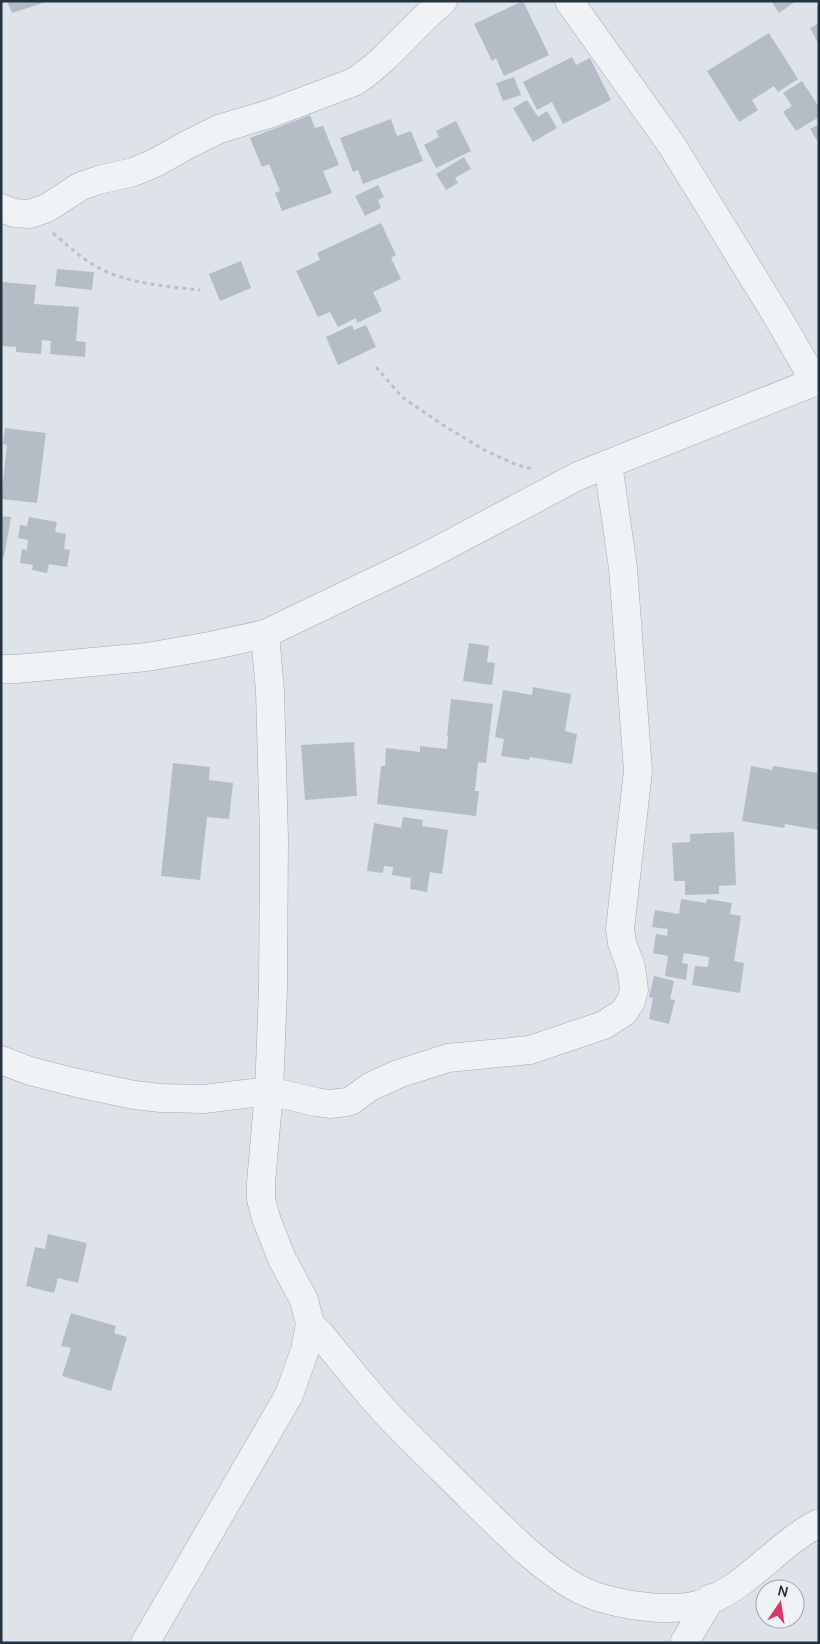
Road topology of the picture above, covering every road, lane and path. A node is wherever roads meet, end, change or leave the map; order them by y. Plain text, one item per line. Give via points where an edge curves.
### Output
1 (443, 1) edge
2 (569, 1) edge
3 (1, 208) edge
4 (30, 214) junction
5 (200, 290) dead end
6 (376, 367) dead end
7 (817, 380) edge
8 (608, 464) junction
9 (536, 470) dead end
10 (265, 634) junction
11 (1, 669) edge
12 (1, 1060) edge
13 (269, 1091) junction
14 (310, 1324) junction
15 (819, 1523) edge
16 (711, 1598) junction
17 (145, 1643) edge
18 (684, 1643) edge

1 - 4 street via 390,54 354,82 218,129 155,163 88,184
2 - 7 street via 671,144
3 - 4 street
4 - 5 path via 87,261 105,271 128,279
6 - 9 path via 402,397 443,425 486,451
7 - 8 street
8 - 10 street via 578,476 425,557
8 - 13 street via 623,568 638,771 620,929 634,990 628,1008 604,1025 530,1050 448,1058 398,1074 347,1102 330,1104
10 - 11 street via 147,657
10 - 13 street via 270,690 274,838
12 - 13 street via 30,1071 134,1095 204,1100
13 - 14 street via 261,1199 282,1259 304,1300
14 - 16 street via 388,1415 524,1549 551,1571 577,1588 633,1605 670,1609
14 - 17 street via 305,1350 289,1395
15 - 16 street via 790,1541 728,1590
16 - 18 street

